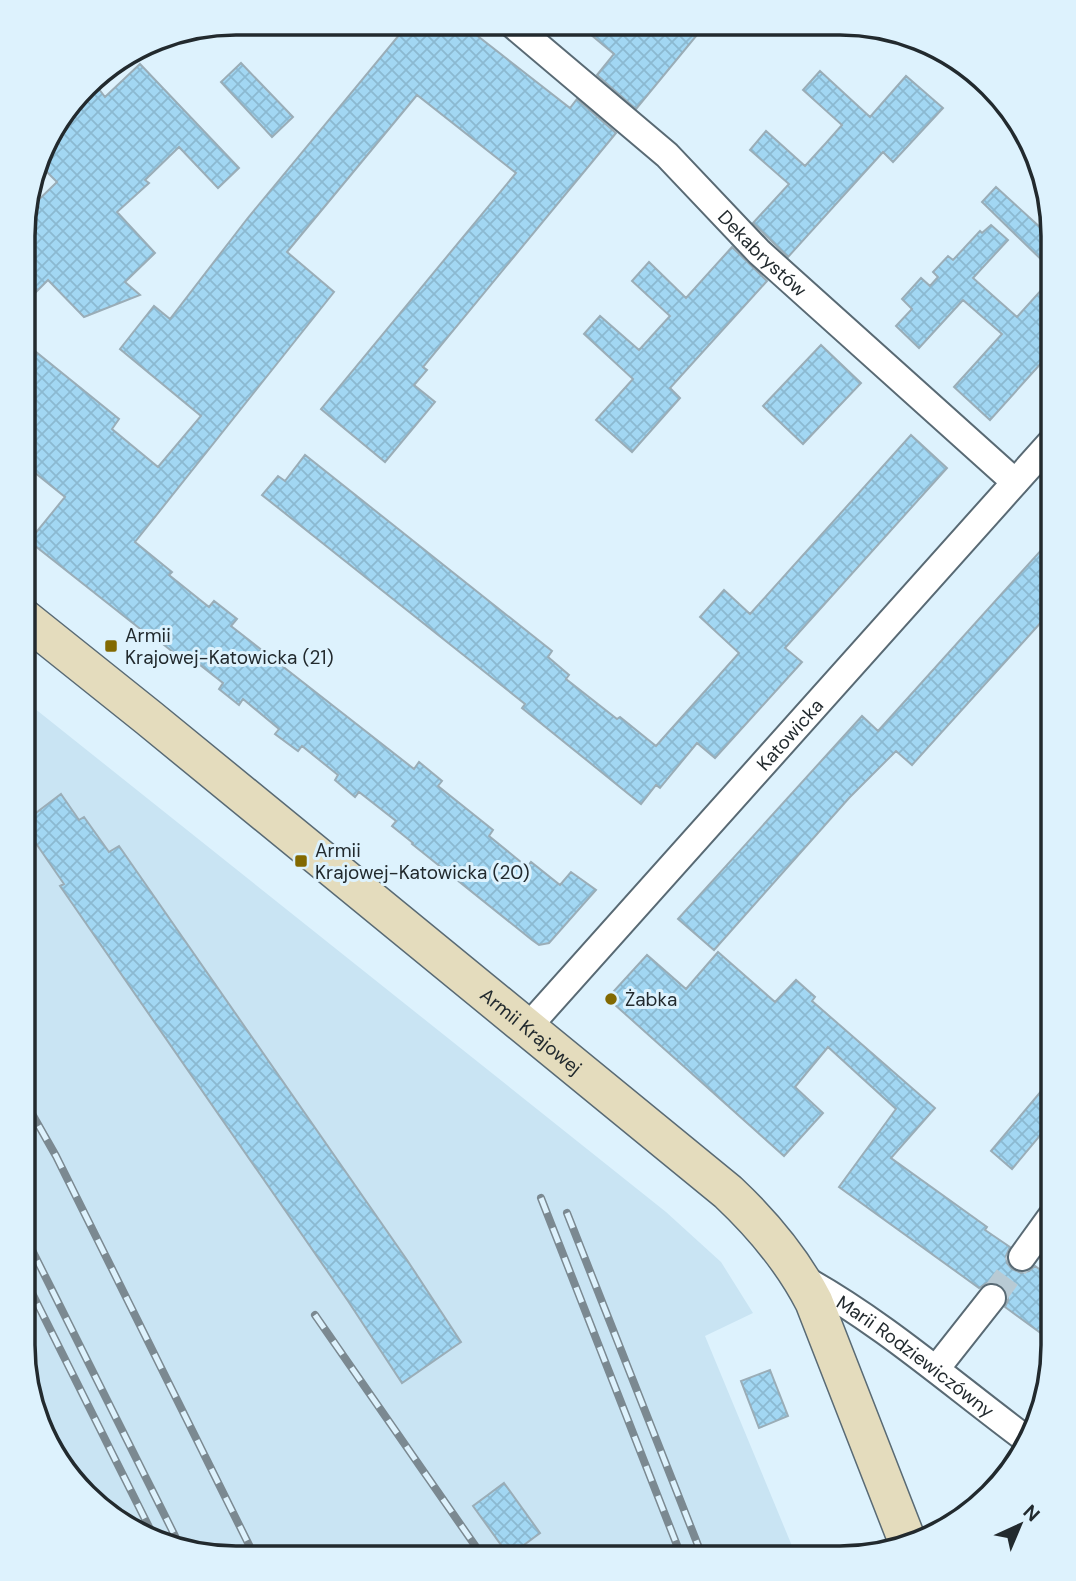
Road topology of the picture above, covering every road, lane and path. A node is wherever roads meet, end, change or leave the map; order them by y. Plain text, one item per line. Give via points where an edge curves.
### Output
1 (525, 35) edge
2 (1041, 453) edge
3 (1015, 482) junction
4 (35, 627) edge
5 (527, 1028) junction
6 (1041, 1231) edge
7 (1022, 1257) tunnel mouth
8 (802, 1278) junction
9 (992, 1298) tunnel mouth
10 (936, 1369) junction
11 (1020, 1434) edge
12 (905, 1535) edge

1 - 3 street, Dekabrystów via 667,155 759,252
2 - 3 street, Katowicka
3 - 5 street, Katowicka
4 - 5 street, Armii Krajowej
5 - 8 street, Armii Krajowej via 728,1192 780,1247
6 - 7 street
8 - 10 street, Marii Rodziewiczówny
8 - 12 street, Armii Krajowej
9 - 10 street
10 - 11 street, Marii Rodziewiczówny

